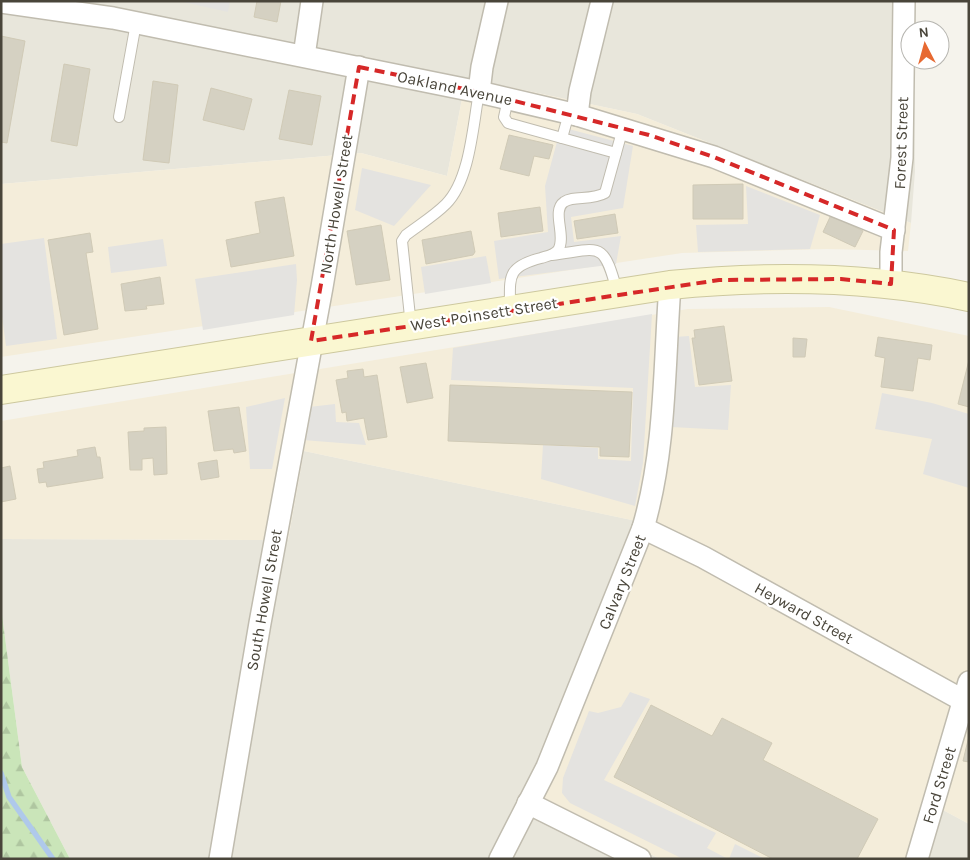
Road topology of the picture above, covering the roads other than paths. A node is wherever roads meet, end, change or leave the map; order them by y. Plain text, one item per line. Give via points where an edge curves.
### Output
1 (312, 1) edge
2 (496, 1) edge
3 (602, 1) edge
4 (904, 1) edge
5 (1, 2) edge
6 (136, 23) junction
7 (304, 56) junction
8 (359, 67) junction
9 (478, 92) junction
10 (508, 99) junction
11 (573, 114) junction
12 (119, 117) dead end
13 (623, 128) junction
14 (562, 138) junction
15 (616, 153) junction
16 (894, 230) junction
17 (551, 256) junction
18 (891, 284) junction
19 (670, 285) junction
20 (617, 294) junction
21 (969, 297) edge
22 (510, 310) junction
23 (411, 326) junction
24 (312, 341) junction
25 (1, 390) edge
26 (643, 528) junction
27 (966, 692) edge
28 (528, 803) junction
29 (220, 859) edge
30 (500, 859) edge
31 (640, 859) edge
32 (917, 859) edge

1 - 7 street
2 - 9 street
3 - 11 street
4 - 16 street, Forest Street via 902,158
5 - 6 street, Oakland Avenue
6 - 7 street, Oakland Avenue
6 - 12 lane
7 - 8 street, Oakland Avenue
8 - 9 street, Oakland Avenue
8 - 24 street, North Howell Street
9 - 10 street, Oakland Avenue
9 - 23 lane via 469,152 456,192 446,205 402,241
10 - 11 street, Oakland Avenue
10 - 14 lane via 505,121
11 - 13 street, Oakland Avenue
11 - 14 lane
13 - 15 lane
13 - 16 street, Oakland Avenue via 714,157
14 - 15 lane
15 - 17 lane via 605,193 595,198 572,199 559,208 561,240
16 - 18 street, Forest Street
17 - 20 lane via 596,250 603,253
17 - 22 lane via 527,261 513,272
18 - 19 main road, West Poinsett Street via 786,278
18 - 21 main road, West Poinsett Street
19 - 20 main road, West Poinsett Street
19 - 26 street, Calvary Street via 659,444 653,496
20 - 22 main road, West Poinsett Street
22 - 23 main road, West Poinsett Street
23 - 24 main road, West Poinsett Street
24 - 25 main road, West Poinsett Street
24 - 29 street, South Howell Street
26 - 27 street, Heyward Street
26 - 28 street, Calvary Street via 547,767
27 - 32 street, Ford Street
28 - 30 street, Calvary Street
28 - 31 street

